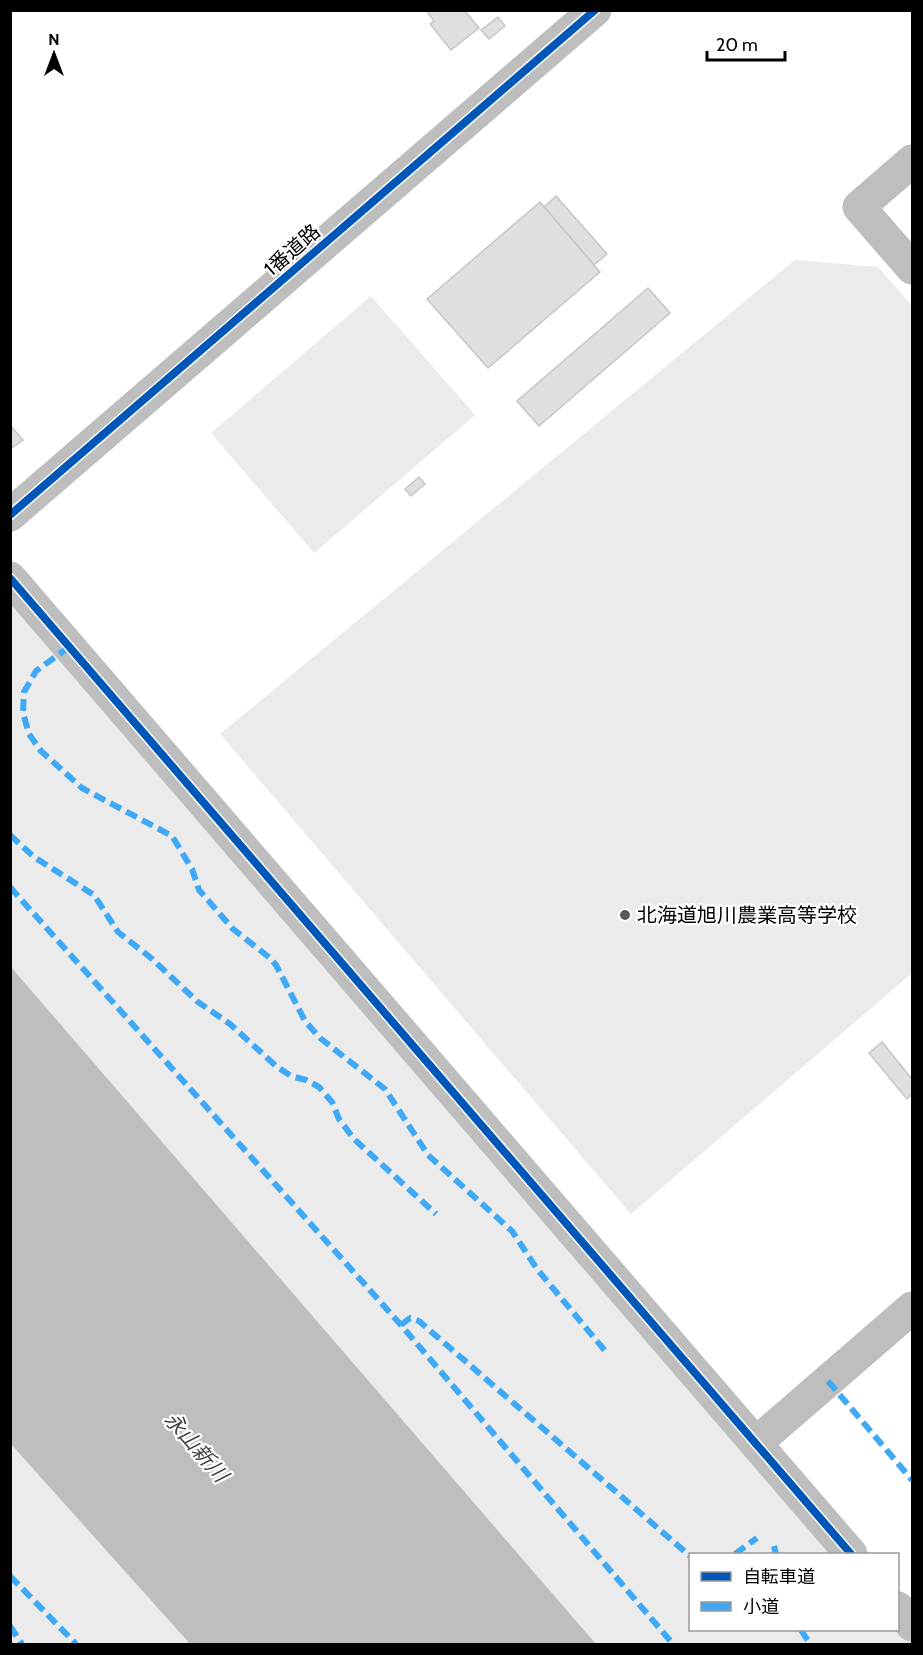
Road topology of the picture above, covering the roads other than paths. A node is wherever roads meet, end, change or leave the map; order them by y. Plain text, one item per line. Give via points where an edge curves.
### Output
1 (595, 10) edge
2 (912, 161) edge
3 (912, 268) edge
4 (10, 515) edge
5 (10, 578) edge
6 (912, 1308) edge
7 (756, 1443) junction
8 (850, 1553) edge
9 (899, 1610) edge
10 (912, 1626) edge

1 - 4 street, 1番道路
2 - 3 street via 859,207
5 - 7 street
6 - 7 street
7 - 8 street
9 - 10 street

